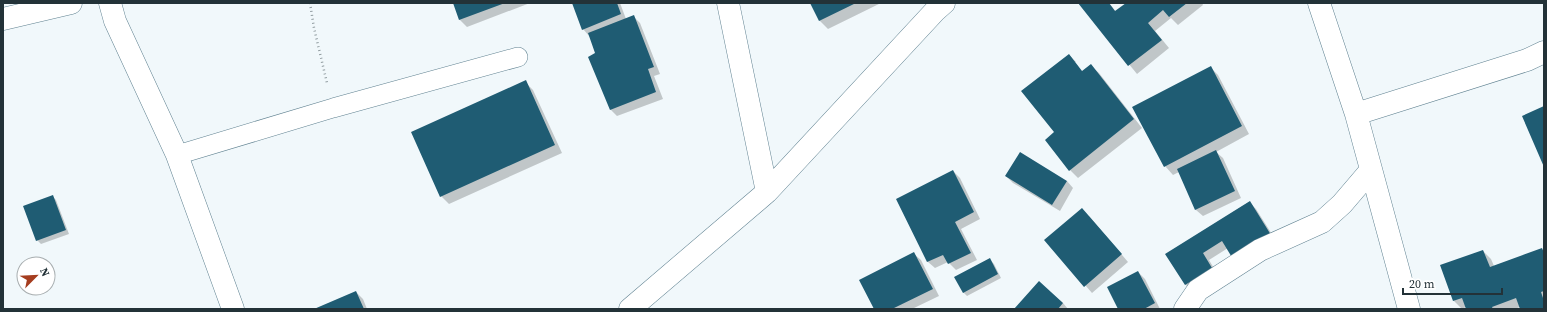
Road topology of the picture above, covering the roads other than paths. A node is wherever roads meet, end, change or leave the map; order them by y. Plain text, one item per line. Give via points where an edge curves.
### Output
1 (71, 3) edge
2 (110, 3) edge
3 (728, 3) edge
4 (944, 3) edge
5 (1319, 3) edge
6 (3, 20) edge
7 (1544, 52) edge
8 (518, 57) dead end
9 (1356, 114) junction
10 (177, 155) junction
11 (1371, 170) junction
12 (767, 192) junction
13 (233, 309) edge
14 (630, 309) edge
15 (1185, 309) edge
16 (1408, 309) edge

1 - 6 street
2 - 10 street via 115,21
3 - 12 street
4 - 12 street
5 - 9 street
7 - 9 street via 1527,60
8 - 10 lane via 333,108
9 - 11 street
10 - 13 street
11 - 15 street via 1342,204 1322,222 1260,250 1198,290
11 - 16 street
12 - 14 street

